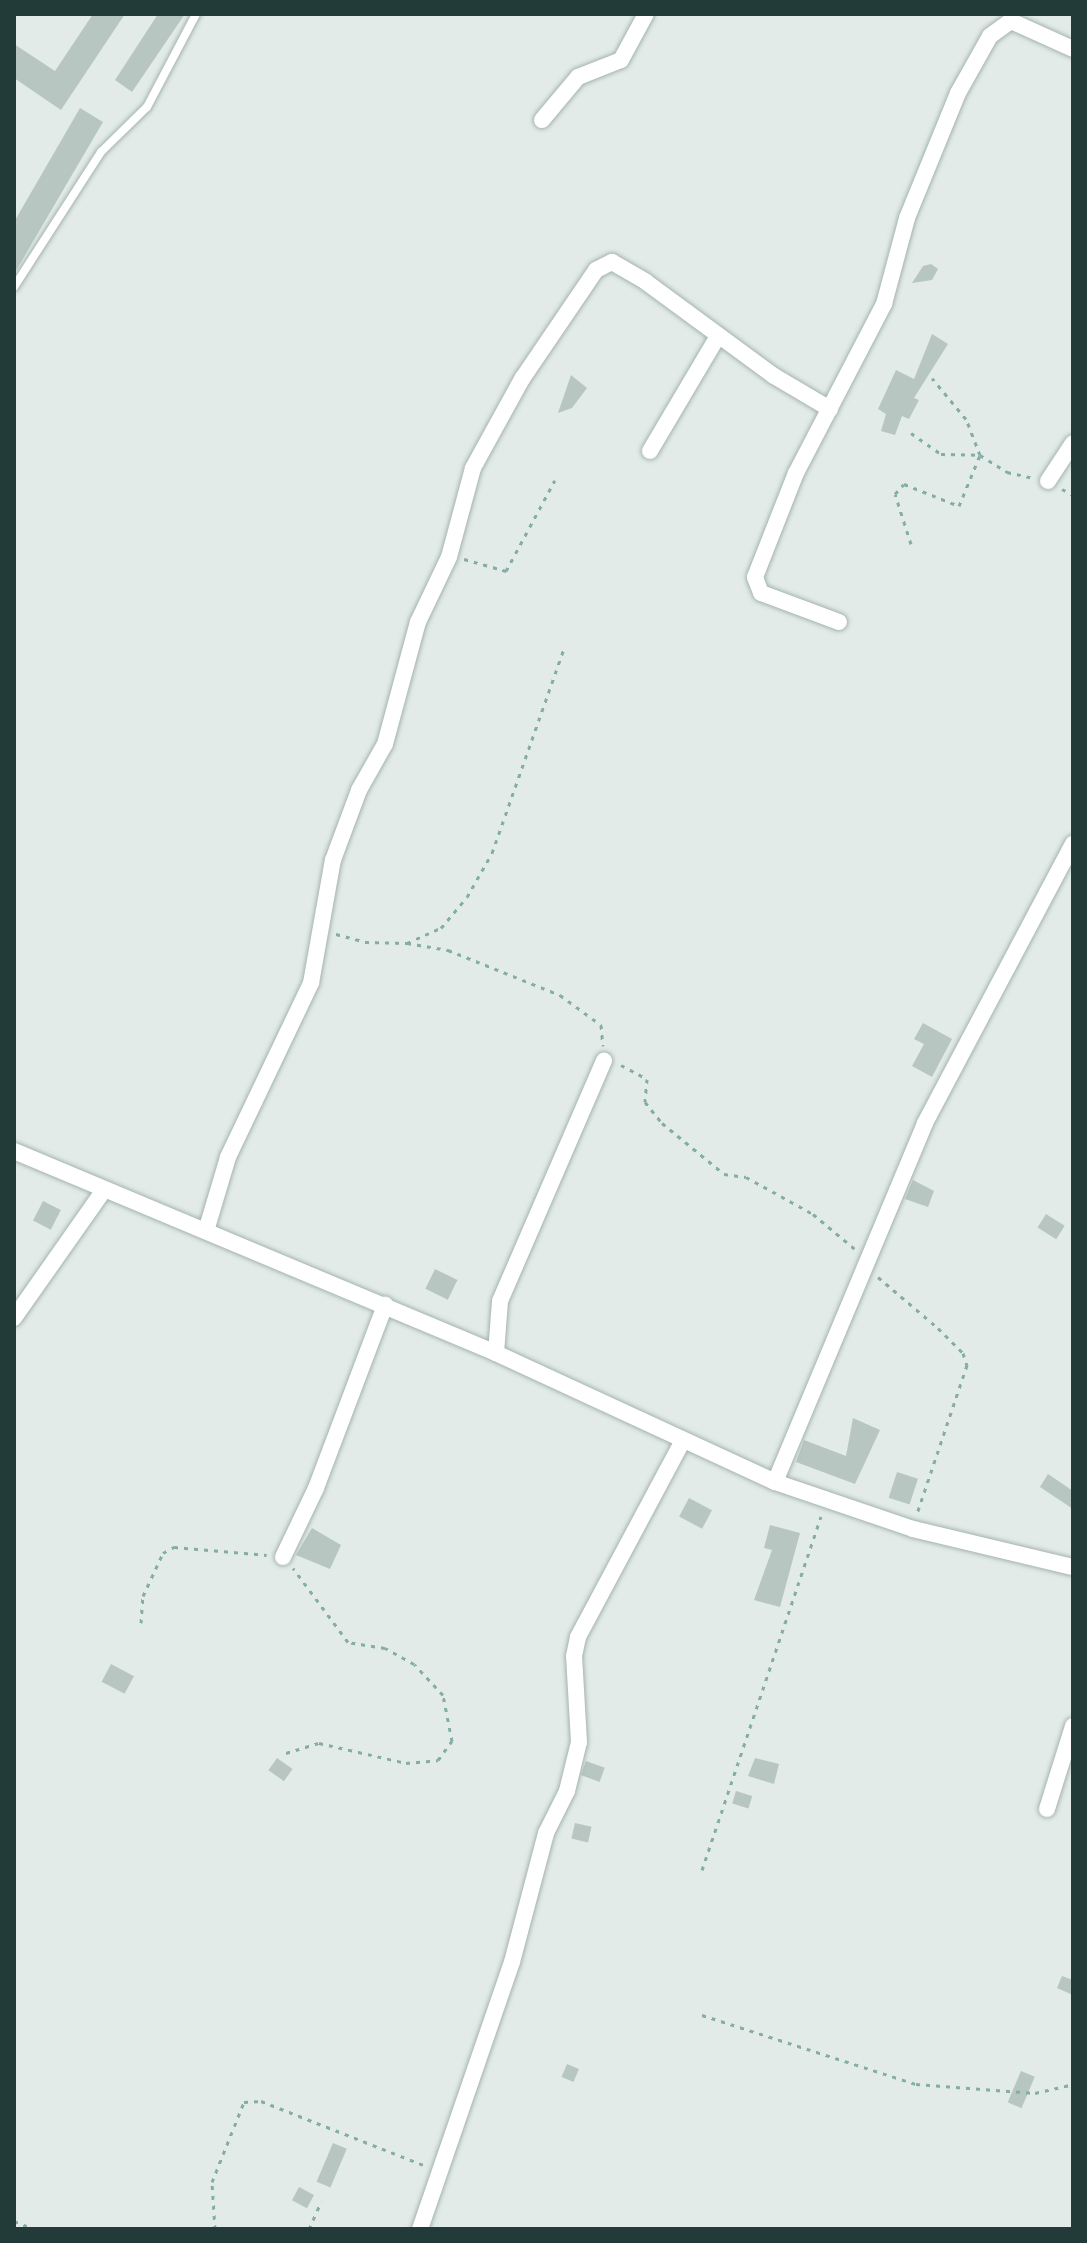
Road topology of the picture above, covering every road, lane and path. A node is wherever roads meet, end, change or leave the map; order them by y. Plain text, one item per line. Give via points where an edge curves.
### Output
1 (196, 14) edge
2 (646, 14) edge
3 (1011, 17) edge
4 (1073, 49) edge
5 (542, 120) dead end
6 (14, 287) edge
7 (718, 336) junction
8 (932, 378) dead end
9 (830, 409) junction
10 (911, 433) dead end
11 (1073, 443) edge
12 (650, 451) dead end
13 (980, 455) junction
14 (555, 480) dead end
15 (1048, 481) junction
16 (1073, 495) edge
17 (911, 544) dead end
18 (449, 557) junction
19 (839, 622) dead end
20 (564, 649) dead end
21 (1073, 844) edge
22 (325, 930) junction
23 (407, 943) junction
24 (604, 1061) junction
25 (14, 1151) edge
26 (104, 1190) junction
27 (206, 1231) junction
28 (865, 1258) junction
29 (385, 1305) junction
30 (14, 1318) edge
31 (496, 1353) junction
32 (682, 1442) junction
33 (775, 1482) junction
34 (826, 1501) junction
35 (913, 1529) junction
36 (283, 1557) junction
37 (1073, 1567) edge
38 (141, 1623) dead end
39 (1073, 1726) edge
40 (286, 1753) dead end
41 (1047, 1809) dead end
42 (702, 1870) dead end
43 (702, 2015) dead end
44 (1073, 2084) edge
45 (441, 2168) junction
46 (321, 2202) dead end
47 (14, 2221) edge
48 (34, 2229) edge
49 (215, 2229) edge
50 (309, 2229) edge
51 (420, 2229) edge

1 - 6 lane via 147,107 101,152
2 - 5 street via 621,60 578,77
3 - 4 street
3 - 9 street via 990,36 958,93 907,218 884,304
7 - 9 street
7 - 12 street
7 - 18 street via 612,262 596,270 522,379 473,468
8 - 13 path via 966,419
9 - 19 street via 796,473 755,577 761,593
10 - 13 path via 941,454
11 - 15 street
13 - 15 path via 1007,472
13 - 17 path via 959,506 904,484 895,494
14 - 18 path via 506,571
15 - 16 path
18 - 22 street via 418,622 385,744 337,849 326,893
20 - 23 path via 492,853 467,897 441,928
21 - 28 street via 925,1123
22 - 23 path via 365,942
22 - 27 street via 311,983 228,1157
23 - 24 path via 448,950 560,995 601,1025
24 - 28 path via 640,1071 647,1079 645,1102 662,1123 724,1174 746,1177 813,1214
24 - 31 street via 500,1301
25 - 26 street
26 - 27 street
26 - 30 street
27 - 29 street
28 - 33 street
28 - 35 path via 891,1290 963,1353 967,1365
29 - 31 street
29 - 36 street via 316,1488
31 - 32 street
32 - 33 street
32 - 45 street via 578,1637 574,1656 579,1742 570,1779 546,1833 512,1962
33 - 34 street
34 - 35 street
34 - 42 path
35 - 37 street
36 - 38 path via 174,1547 163,1553 143,1596
36 - 40 path via 321,1600 348,1642 385,1648 414,1664 443,1695 452,1741 438,1760 406,1763 319,1743
39 - 41 street
43 - 44 path via 916,2084 1035,2093
45 - 49 path via 416,2165 261,2101 244,2102 212,2182
45 - 51 street
46 - 50 path
47 - 48 path

